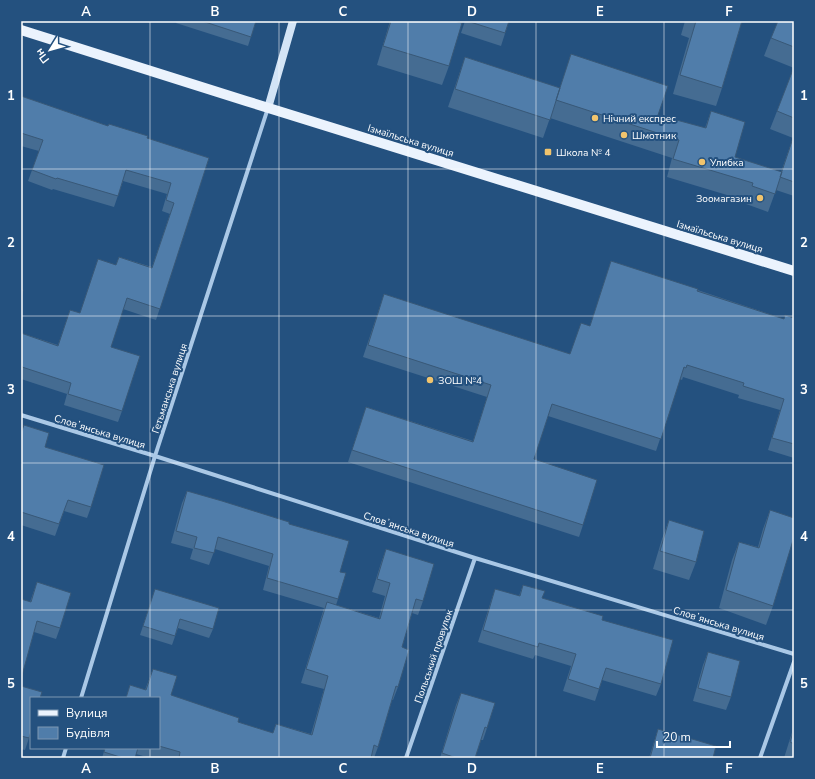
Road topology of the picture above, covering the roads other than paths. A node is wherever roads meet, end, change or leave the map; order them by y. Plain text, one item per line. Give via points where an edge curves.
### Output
1 (293, 21) edge
2 (21, 30) edge
3 (268, 108) junction
4 (794, 271) edge
5 (21, 415) edge
6 (155, 456) junction
7 (475, 558) junction
8 (794, 654) edge
9 (794, 662) edge
10 (81, 697) edge
11 (406, 758) edge
12 (760, 758) edge

1 - 3 main road
2 - 3 main road, Ізмаїльська вулиця
3 - 4 main road, Ізмаїльська вулиця
3 - 6 street, Гетьманська вулиця
5 - 6 street, Словʼянська вулиця
6 - 7 street, Словʼянська вулиця
6 - 10 street, Гетьманська вулиця
7 - 8 street, Словʼянська вулиця
7 - 11 street, Польський провулок
9 - 12 street

